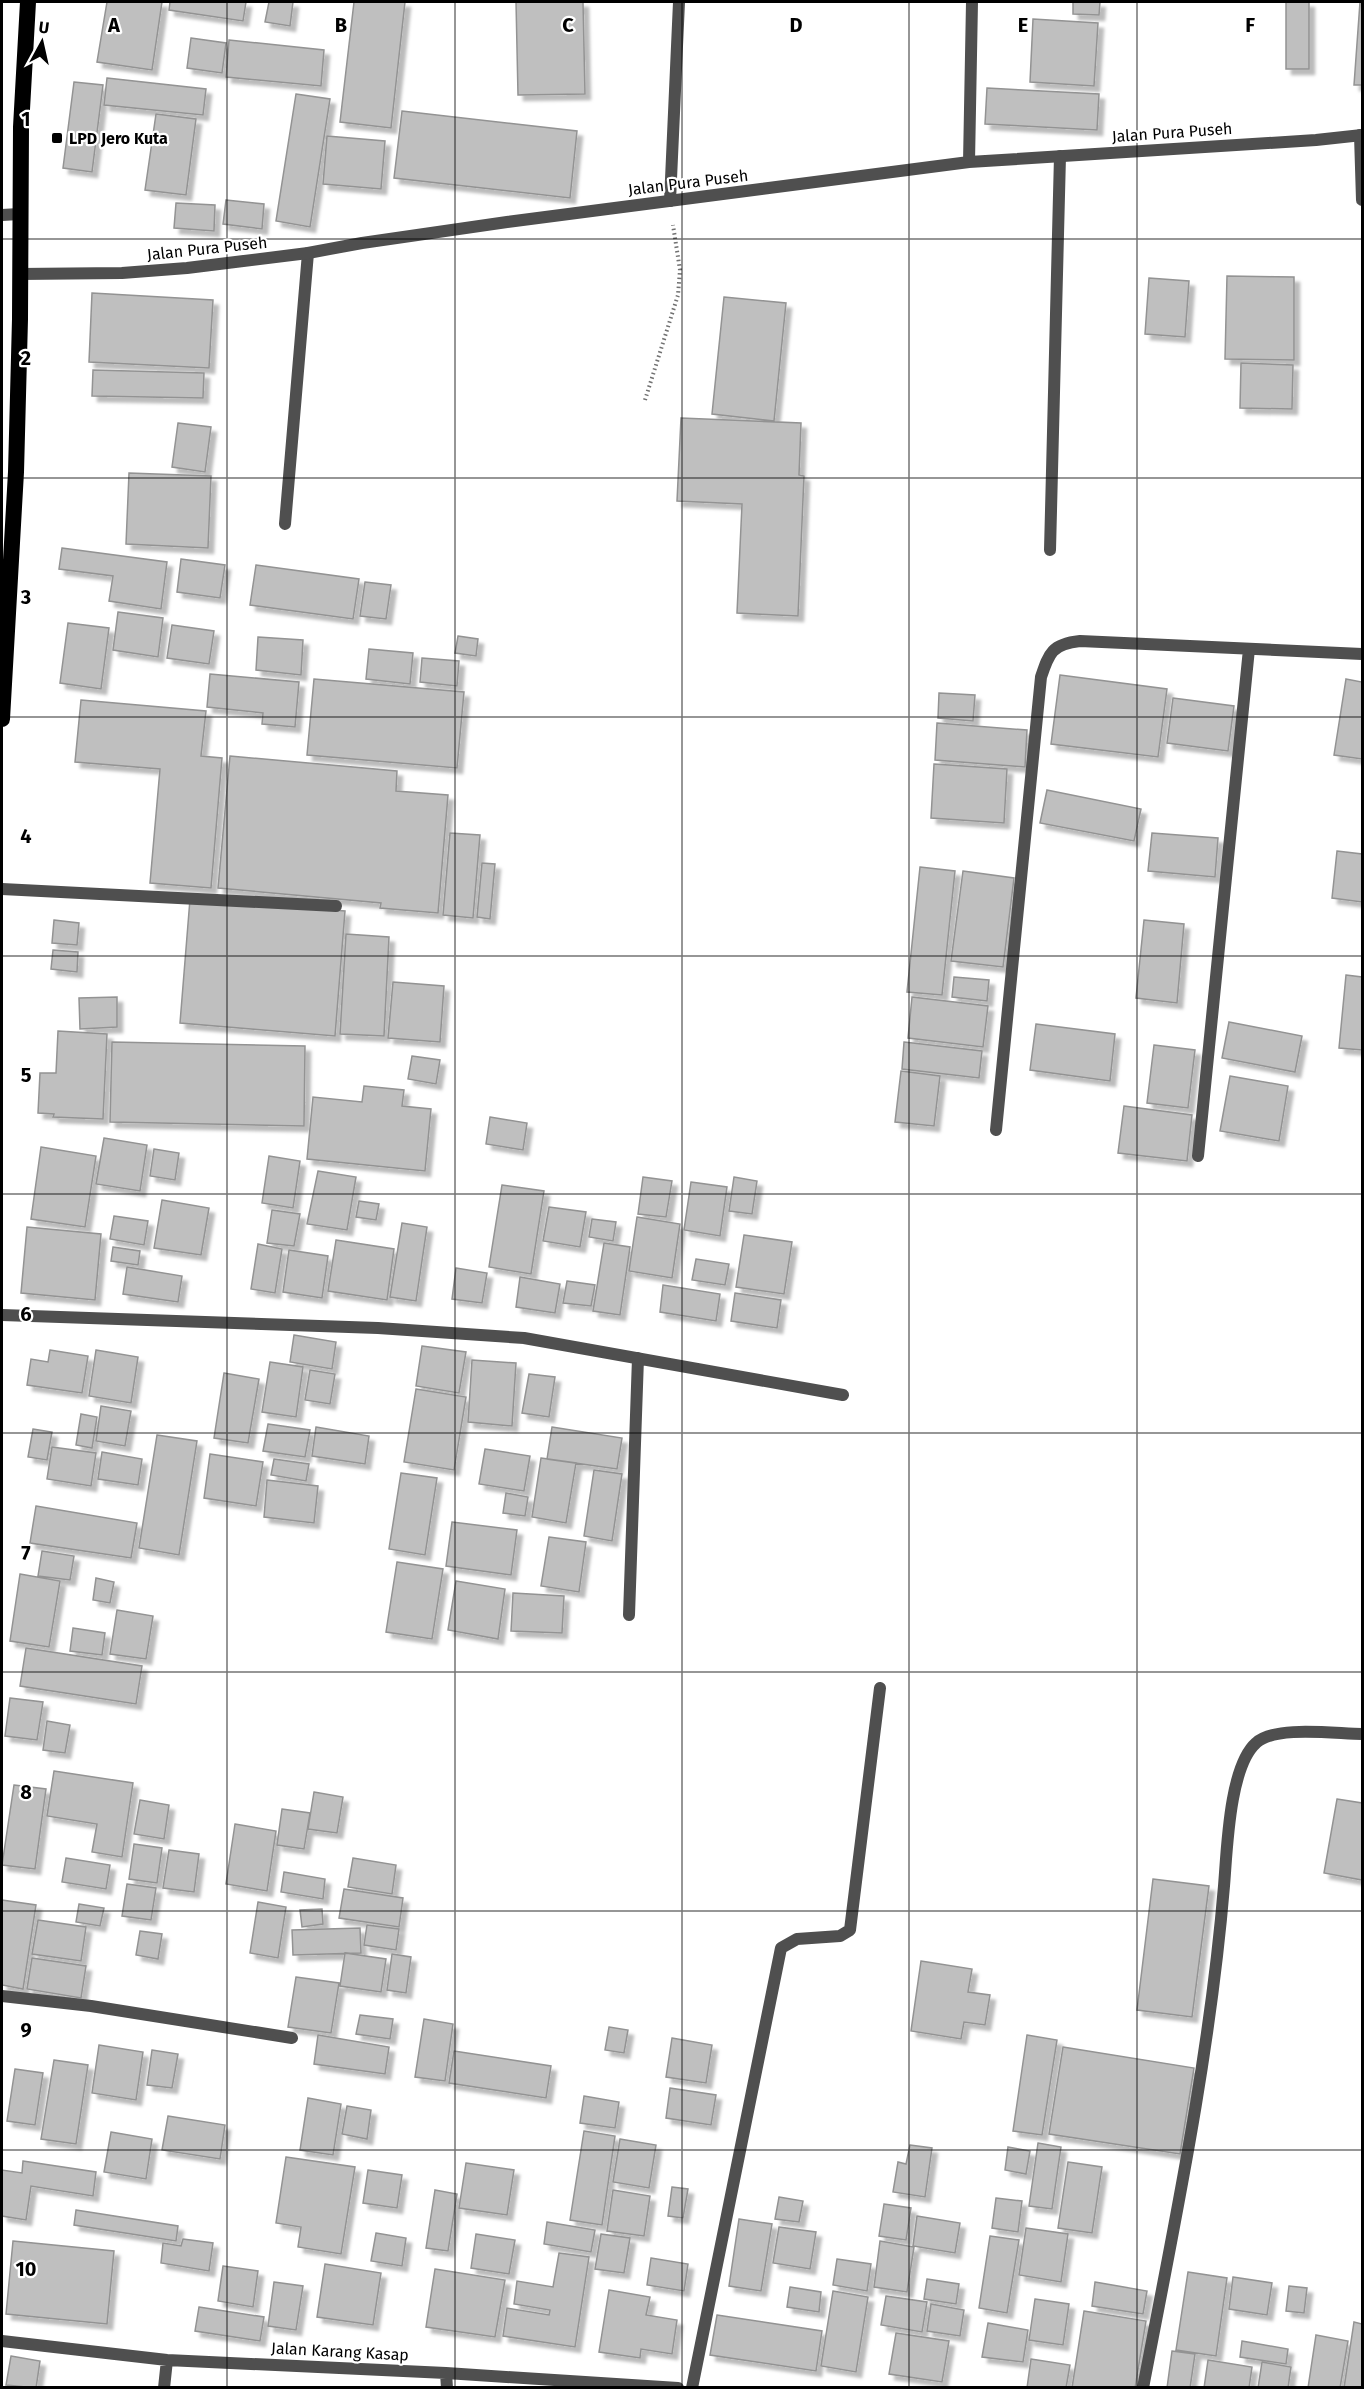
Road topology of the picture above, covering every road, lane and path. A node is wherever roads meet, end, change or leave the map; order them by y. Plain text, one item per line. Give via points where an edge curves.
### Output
1 (28, 2) edge
2 (679, 2) edge
3 (972, 2) edge
4 (1361, 135) edge
5 (1060, 156) junction
6 (969, 162) junction
7 (1362, 200) edge
8 (670, 201) junction
9 (20, 214) junction
10 (2, 215) edge
11 (308, 253) junction
12 (20, 274) junction
13 (645, 400) dead end
14 (285, 524) dead end
15 (1050, 550) dead end
16 (1249, 649) junction
17 (1362, 654) edge
18 (2, 719) edge
19 (2, 889) edge
20 (336, 906) dead end
21 (996, 1130) dead end
22 (1198, 1155) dead end
23 (2, 1315) edge
24 (638, 1358) junction
25 (843, 1395) dead end
26 (629, 1615) dead end
27 (880, 1688) dead end
28 (1362, 1734) edge
29 (2, 1996) edge
30 (292, 2038) dead end
31 (2, 2341) edge
32 (167, 2360) junction
33 (446, 2373) junction
34 (164, 2388) edge
35 (447, 2388) edge
36 (678, 2388) edge
37 (692, 2388) edge
38 (1143, 2388) edge

1 - 9 highway
2 - 8 street
3 - 6 street
4 - 5 street, Jalan Pura Puseh
4 - 7 street
5 - 6 street, Jalan Pura Puseh
5 - 15 street
6 - 8 street, Jalan Pura Puseh
8 - 11 street, Jalan Pura Puseh
8 - 13 path via 680,270 678,295
9 - 10 street
9 - 12 highway
11 - 12 street, Jalan Pura Puseh via 122,273
11 - 14 street
12 - 18 highway via 16,472
16 - 17 street
16 - 21 street via 1080,641 1057,646 1046,660 1041,677
16 - 22 street
19 - 20 street
23 - 24 street via 401,1329 524,1338
24 - 25 street
24 - 26 street
27 - 37 street via 850,1930 840,1936 797,1939 781,1948
28 - 38 street via 1284,1733 1256,1742 1246,1755 1231,1804 1220,1933 1198,2098
29 - 30 street
31 - 32 street, Jalan Karang Kasap
32 - 33 street, Jalan Karang Kasap
32 - 34 street
33 - 35 street
33 - 36 street, Jalan Karang Kasap

